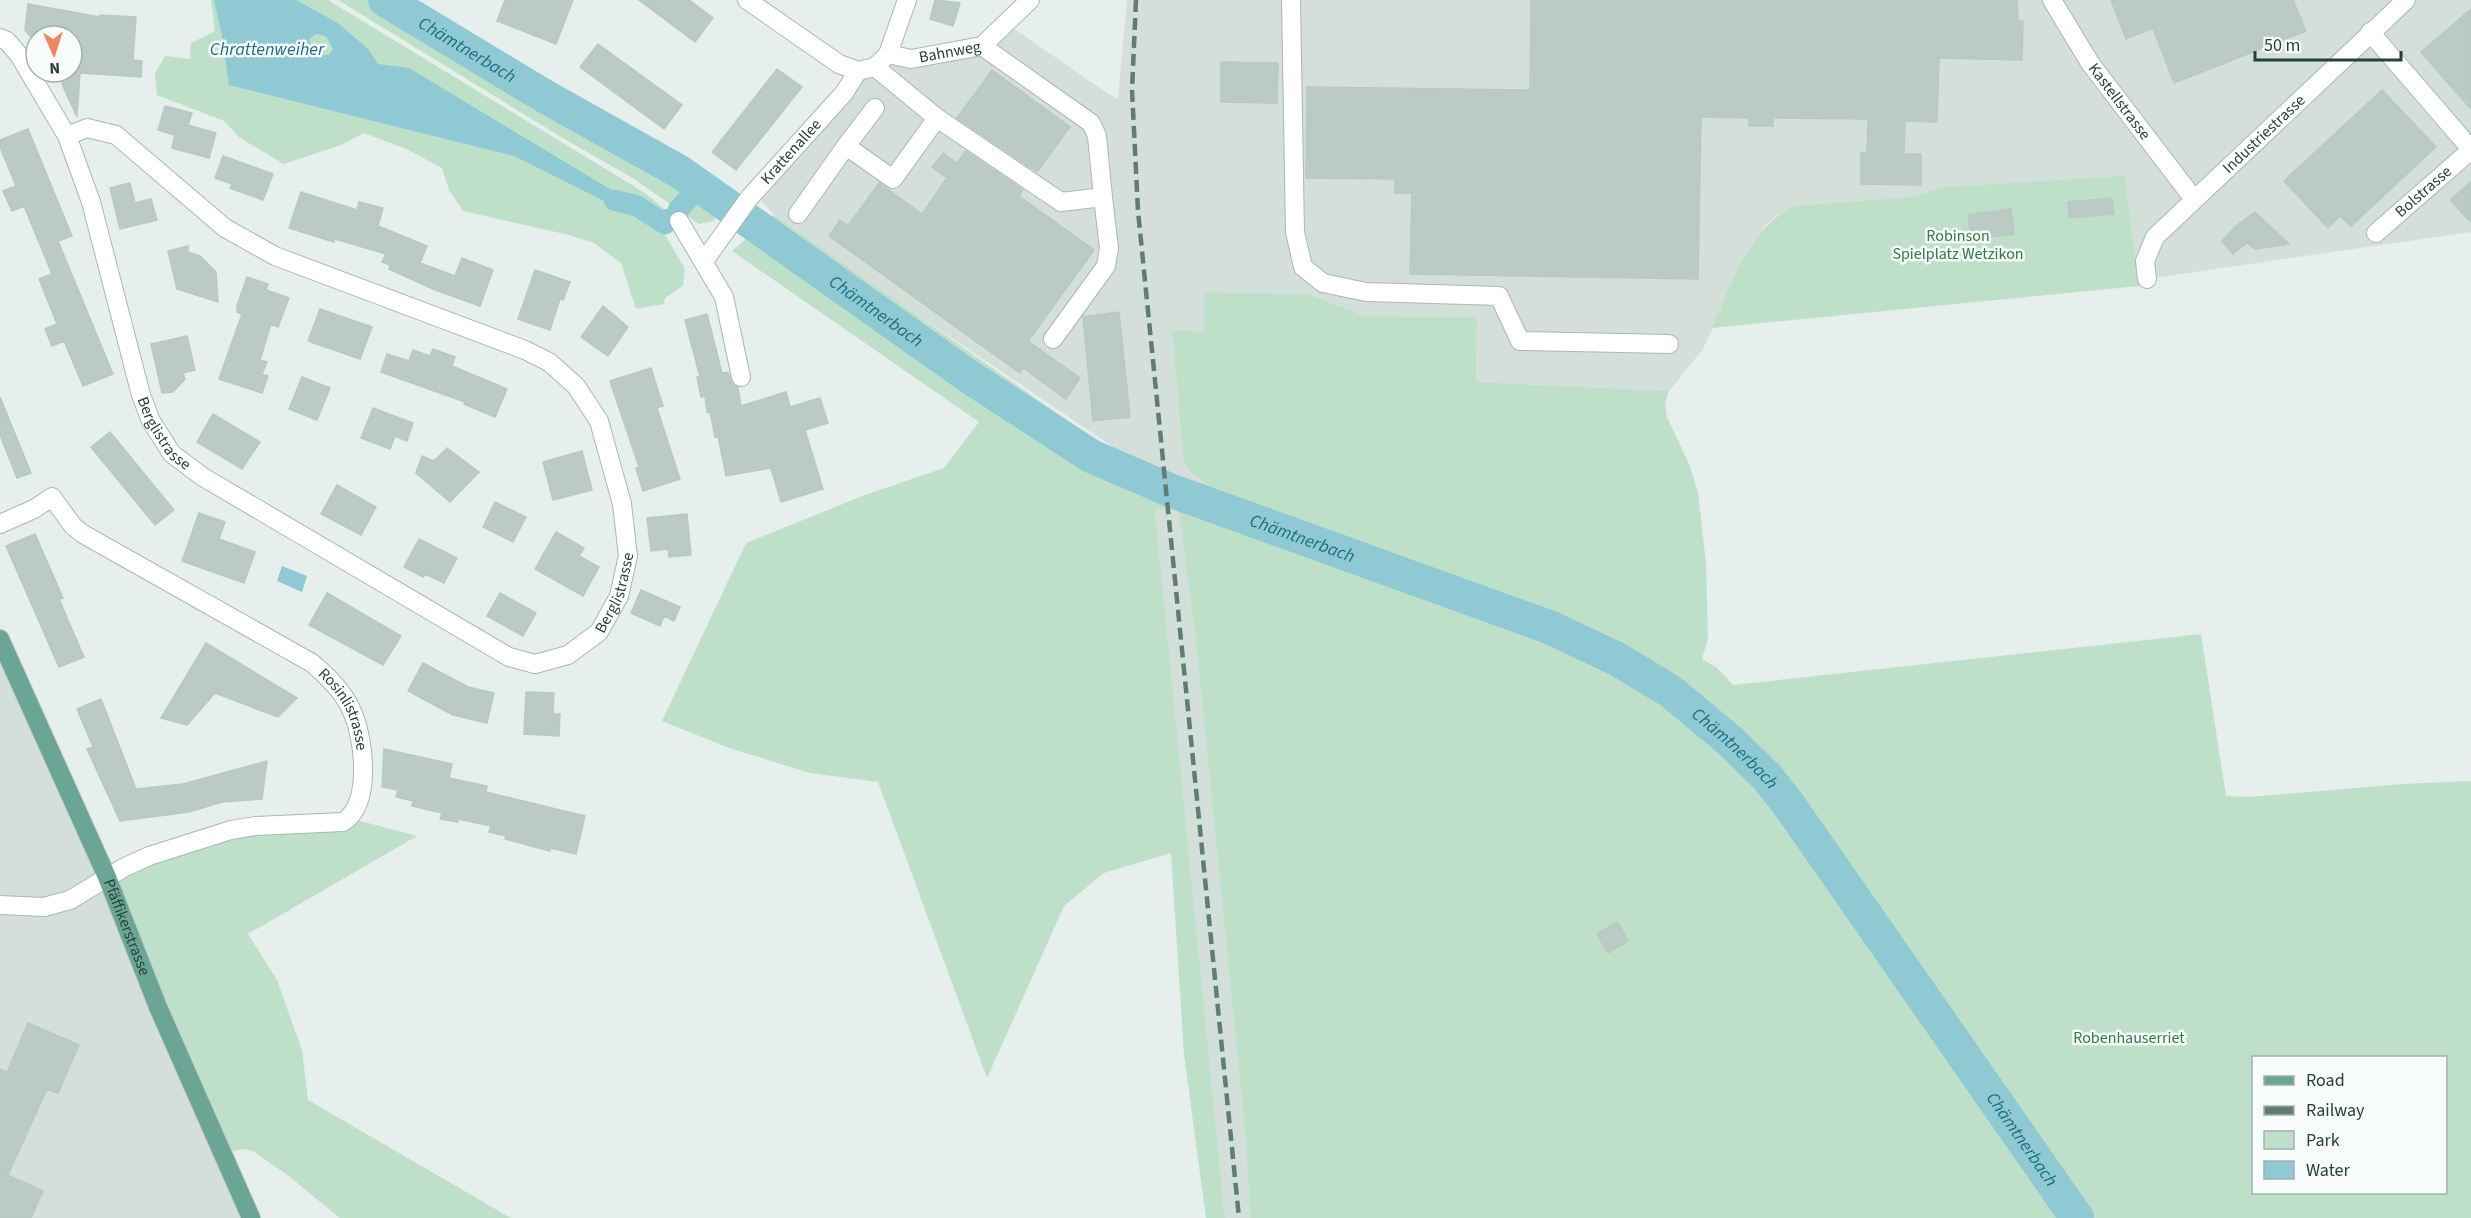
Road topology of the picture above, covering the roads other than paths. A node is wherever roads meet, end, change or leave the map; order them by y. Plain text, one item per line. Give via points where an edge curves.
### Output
1 (747, 0) edge
2 (907, 0) edge
3 (1030, 0) edge
4 (1291, 0) edge
5 (2052, 0) edge
6 (2406, 0) edge
7 (2370, 32) junction
8 (0, 38) edge
9 (982, 46) junction
10 (888, 54) junction
11 (866, 69) junction
12 (875, 108) dead end
13 (937, 118) junction
14 (67, 136) junction
15 (846, 146) junction
16 (2471, 150) edge
17 (1103, 197) junction
18 (2193, 198) junction
19 (798, 214) dead end
20 (679, 221) dead end
21 (2376, 234) dead end
22 (704, 261) junction
23 (2147, 279) dead end
24 (1053, 339) dead end
25 (1669, 344) dead end
26 (741, 377) dead end
27 (0, 524) edge
28 (0, 639) edge
29 (107, 877) junction
30 (0, 905) edge
31 (251, 1218) edge

1 - 11 street via 839,64
2 - 10 street
3 - 9 street, Bahnweg
4 - 25 street via 1294,232 1303,267 1323,283 1366,292 1500,296 1520,341
5 - 18 street, Kastellstrasse via 2091,63
6 - 7 street, Industriestrasse
7 - 16 street, Bolstrasse
7 - 18 street, Industriestrasse
8 - 14 street, Berglistrasse via 19,55
9 - 10 street, Bahnweg via 911,58
9 - 17 street via 1091,123
10 - 11 street, Krattenallee
11 - 13 street
11 - 22 street, Krattenallee via 749,198
12 - 15 street
13 - 15 street via 893,179
13 - 17 street via 1061,202
14 - 14 street, Berglistrasse via 91,202 141,395 151,421 172,454 202,477 509,657 535,664 568,655 599,632 619,596 628,556 622,504 599,422 576,386 549,362 525,350 275,256 225,228 116,135 87,128
15 - 19 street
16 - 21 street, Bolstrasse
17 - 24 street via 1110,248 1106,266
18 - 23 street, Industriestrasse via 2149,246 2145,261
20 - 22 street
22 - 26 street via 724,297
27 - 29 street, Rosinlistrasse via 52,497 83,534 312,663 339,689 360,734 362,781 354,811 343,822 231,830 149,856
28 - 29 main road, Pfäffikerstrasse
29 - 30 street, Rosinlistrasse via 70,900 53,905
29 - 31 main road, Pfäffikerstrasse via 158,1007

